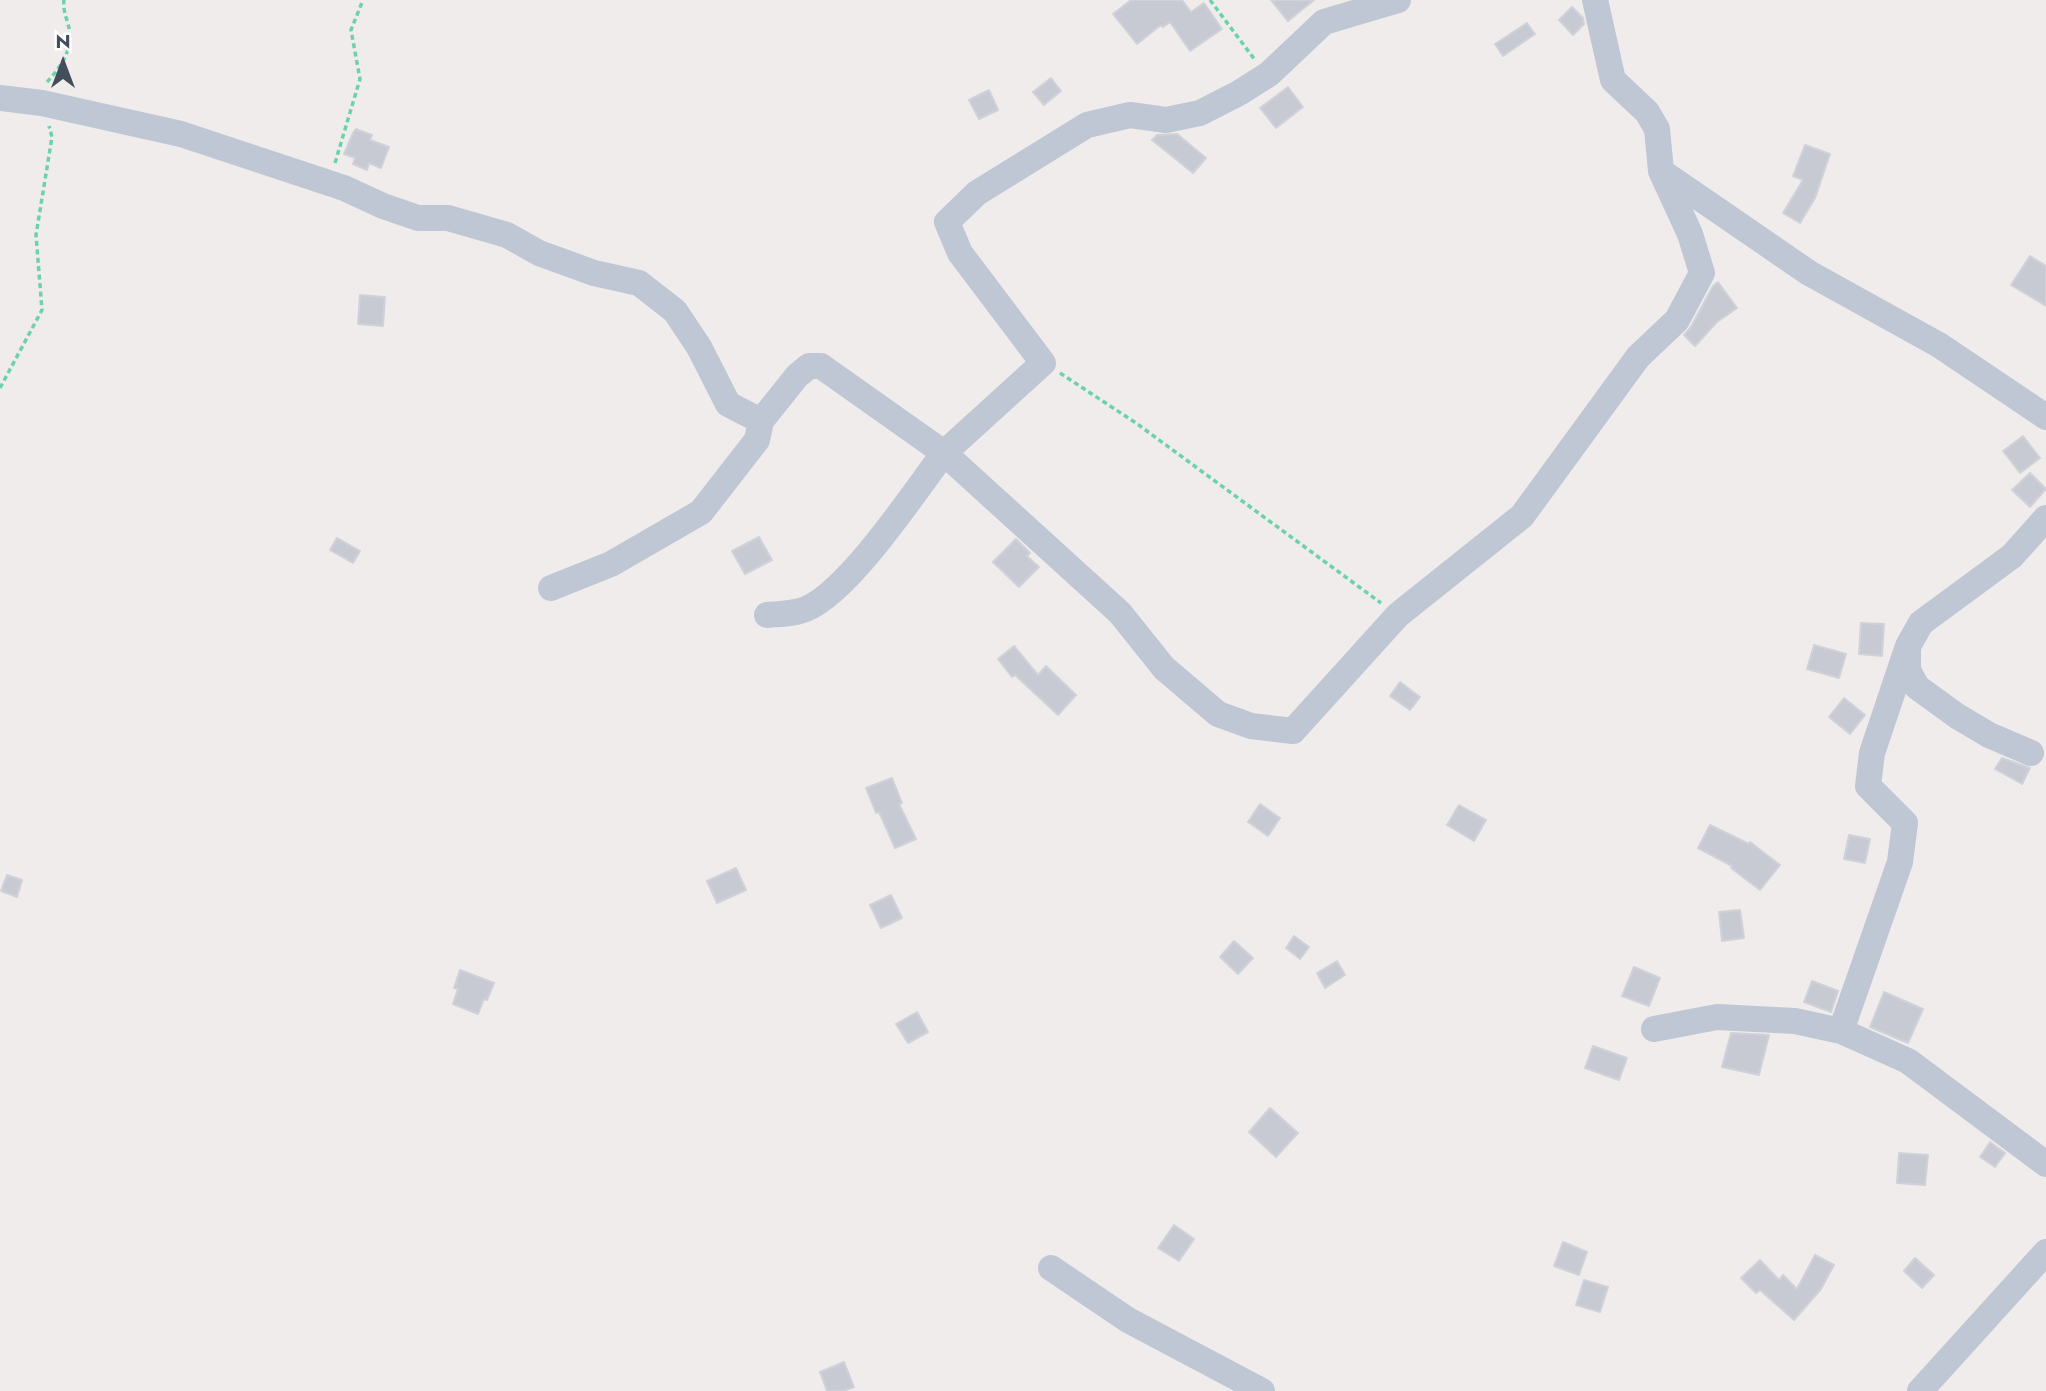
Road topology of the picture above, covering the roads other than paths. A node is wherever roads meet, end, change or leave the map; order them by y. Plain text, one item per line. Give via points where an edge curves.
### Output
1 (1398, 0) edge
2 (1595, 0) edge
3 (1325, 11) edge
4 (0, 98) edge
5 (1661, 171) junction
6 (2046, 417) edge
7 (761, 421) junction
8 (944, 453) junction
9 (2046, 518) edge
10 (551, 588) dead end
11 (767, 615) dead end
12 (1908, 646) junction
13 (2031, 753) dead end
14 (1654, 1029) dead end
15 (1841, 1031) junction
16 (2046, 1164) edge
17 (2046, 1252) edge
18 (1051, 1268) dead end
19 (1262, 1391) edge
20 (1920, 1391) edge

1 - 3 street
2 - 5 street via 1613,80 1647,112 1657,130
3 - 8 street via 1269,74 1239,93 1200,113 1166,120 1130,115 1087,125 977,193 947,222 960,253 1044,363
4 - 7 street via 181,134 418,218 448,218 507,235 539,253 639,283 675,312 728,404
5 - 6 street via 1808,273 1939,345
5 - 8 street via 1702,273 1677,320 1638,357 1522,516 1398,615 1293,731 1251,726 1218,714 1164,667 1121,612
7 - 8 street via 797,376 809,366 821,366
7 - 10 street via 757,440 701,512 611,564
8 - 11 street via 849,578 801,611
9 - 12 street via 2012,556 1921,623
12 - 13 street via 1908,670 1917,687 1989,735
12 - 15 street via 1872,753 1868,786 1905,823 1900,862
14 - 15 street via 1717,1017 1795,1021
15 - 16 street via 1908,1061
17 - 20 street
18 - 19 street via 1128,1320

